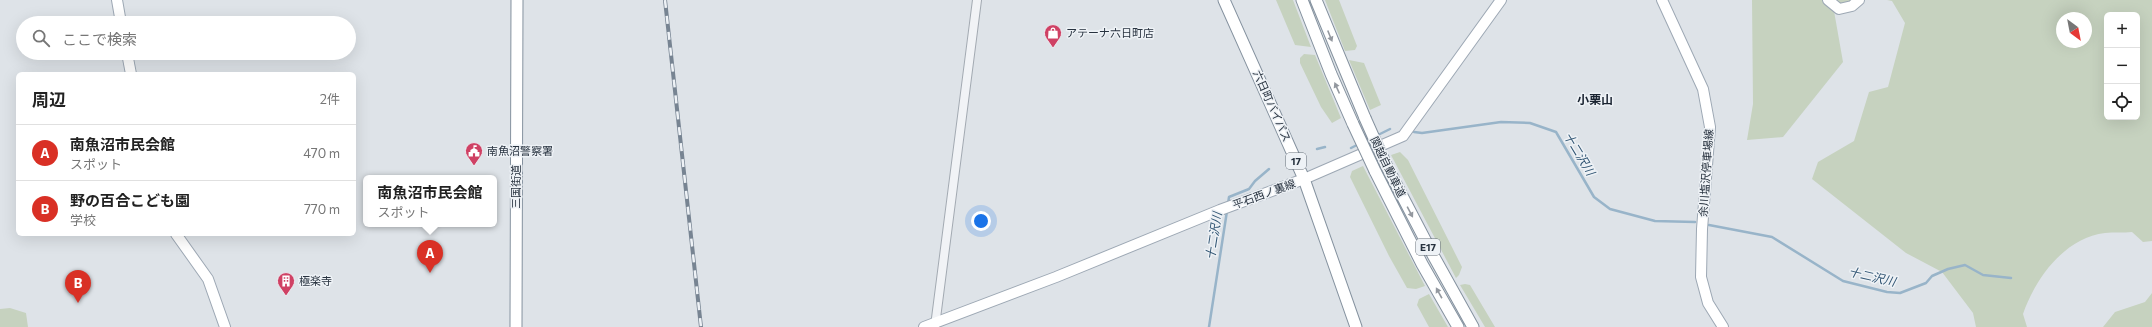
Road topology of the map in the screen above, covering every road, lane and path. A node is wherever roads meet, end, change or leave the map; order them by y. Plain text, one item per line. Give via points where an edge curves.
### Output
1 (117, 0) edge
2 (517, 0) edge
3 (977, 0) edge
4 (1224, 0) edge
5 (1302, 0) edge
6 (1316, 0) edge
7 (1501, 0) edge
8 (1662, 0) edge
9 (1828, 0) edge
10 (1859, 0) edge
11 (120, 16) edge
12 (128, 60) edge
13 (131, 72) edge
14 (1304, 179) junction
15 (177, 236) edge
16 (935, 325) edge
17 (225, 327) edge
18 (516, 327) edge
19 (924, 327) edge
20 (1356, 327) edge
21 (1458, 327) edge
22 (1473, 327) edge
23 (1723, 327) edge

1 - 11 main road
2 - 18 highway, 三国街道
3 - 16 street
4 - 14 highway, 六日町バイパス / 17
21 -> 5 highway, 関越自動車道 / E17, bridge via 1422,264 1375,171 1331,74
6 -> 22 highway, 関越自動車道 / E17, bridge via 1386,165
7 - 14 main road, 平石西ノ裏線 via 1403,136
8 - 23 main road, 余川塩沢停車場線 via 1703,89 1710,128 1701,277 1708,303
9 - 10 main road via 1839,9 1852,6
12 - 13 main road
14 - 16 main road, 平石西ノ裏線 via 1220,210
14 - 20 highway, 六日町バイパス / 17
15 - 17 main road via 208,279
16 - 19 main road, 平石西ノ裏線

